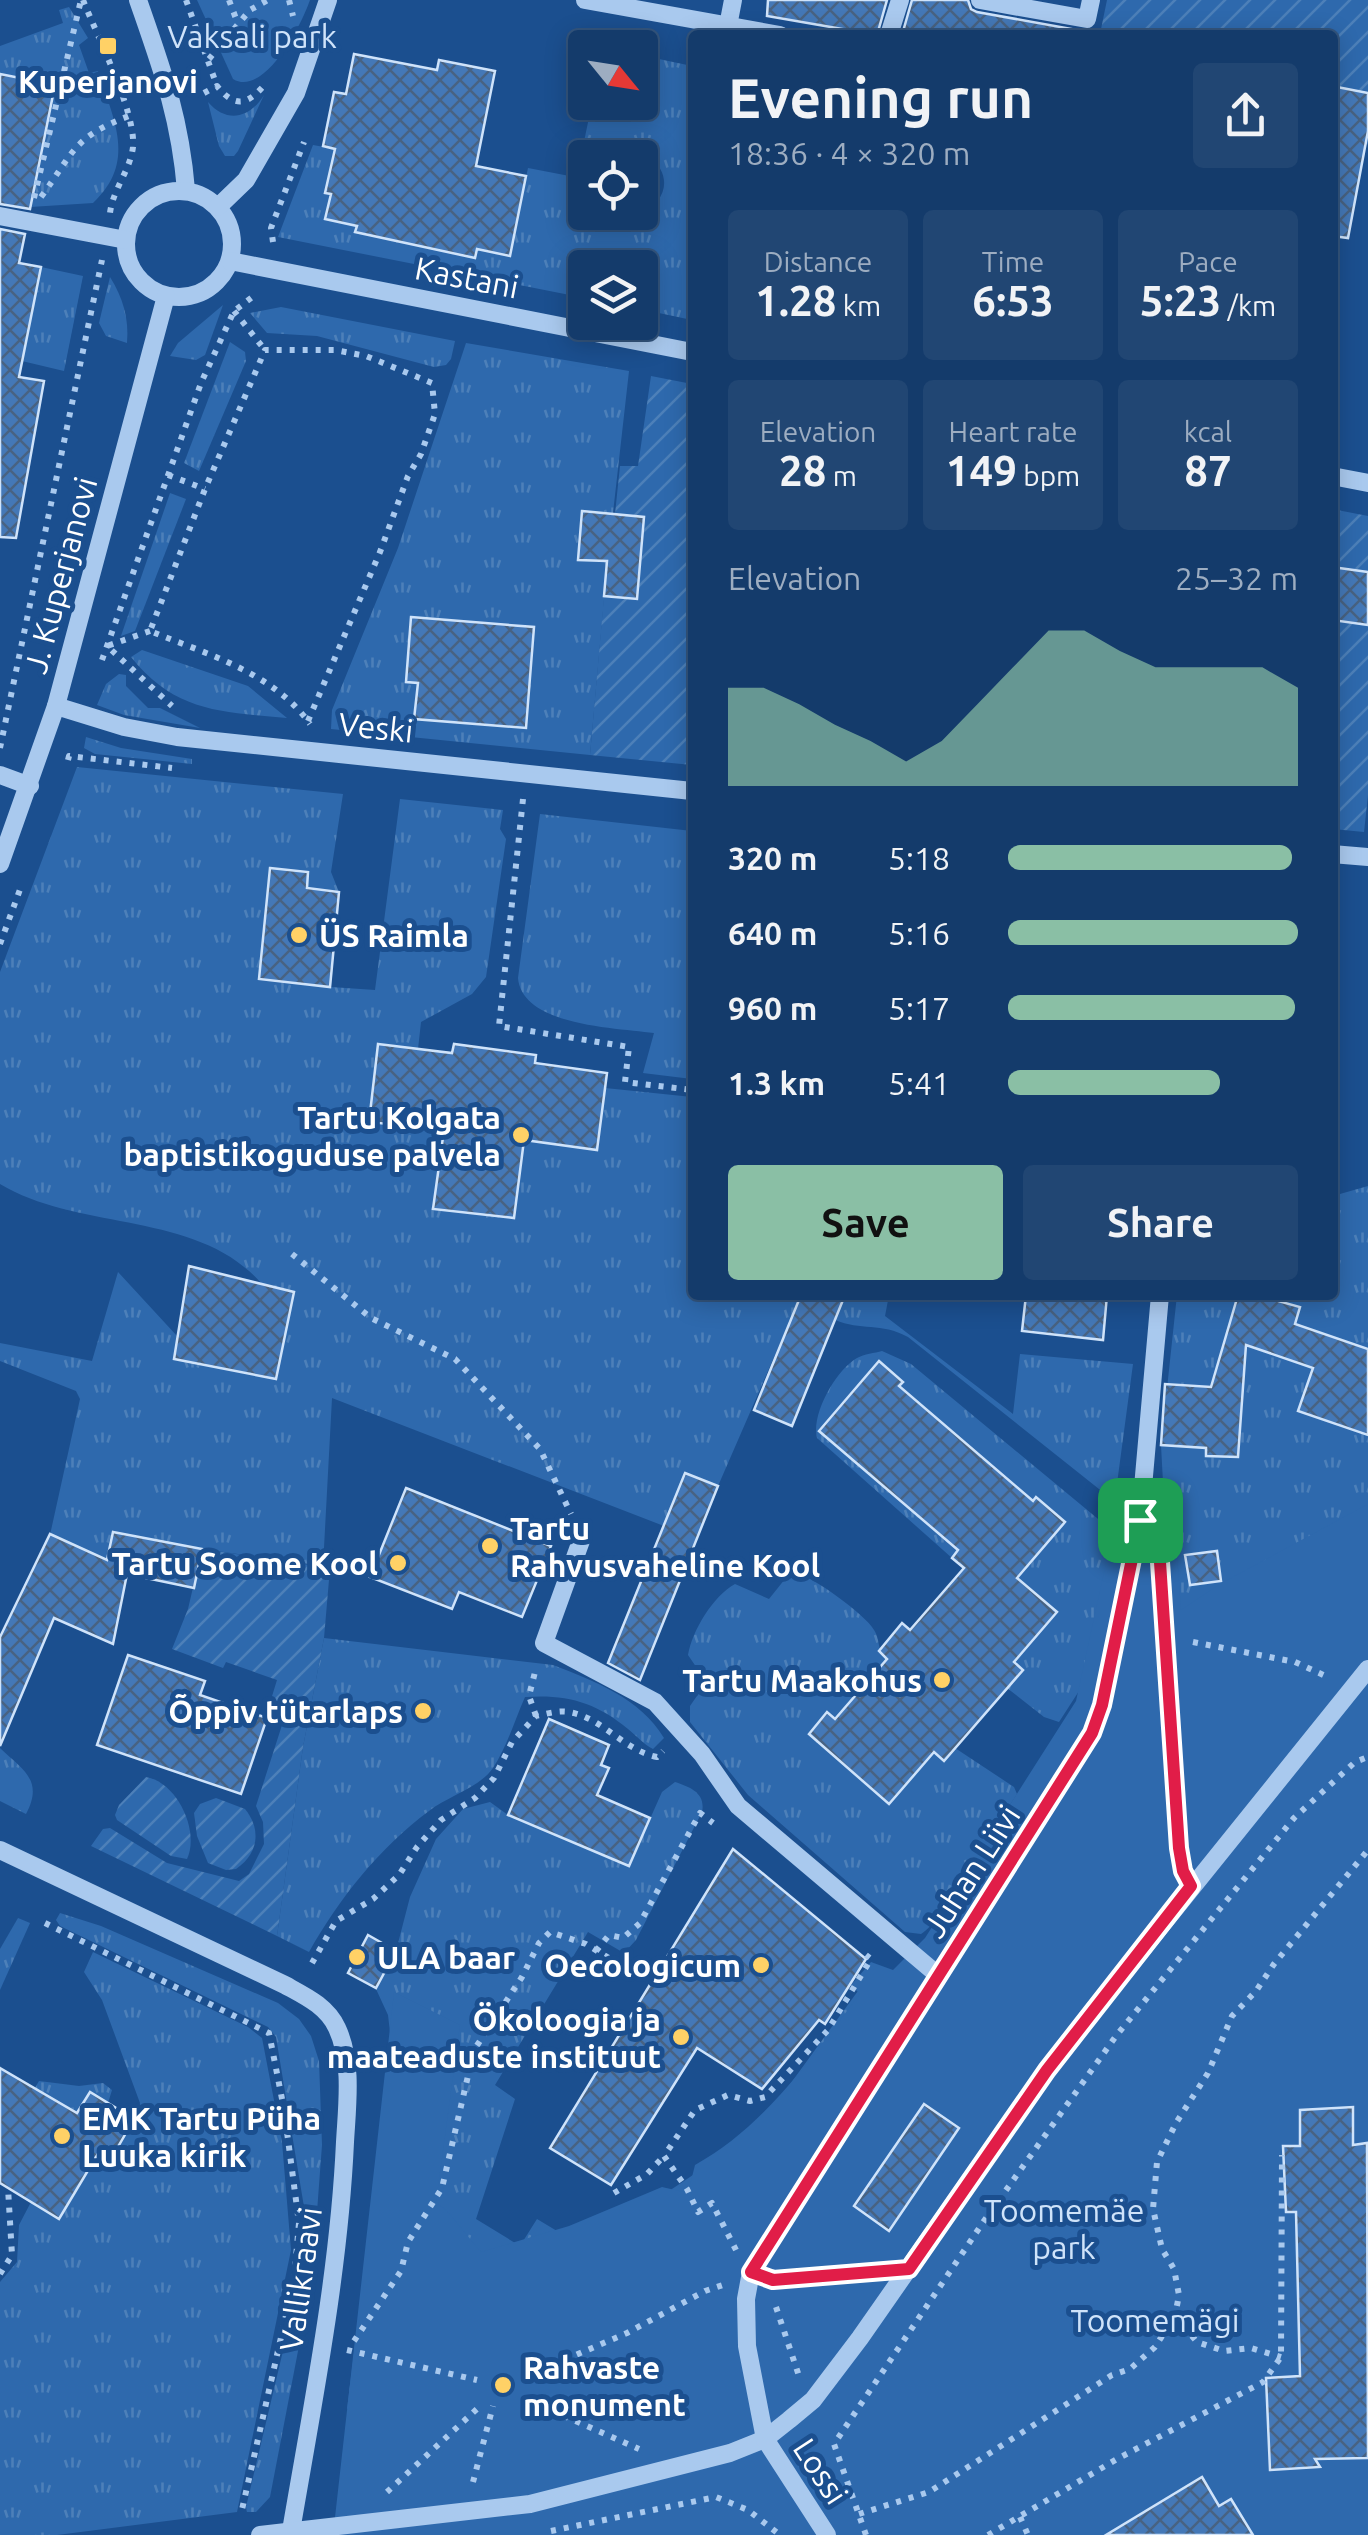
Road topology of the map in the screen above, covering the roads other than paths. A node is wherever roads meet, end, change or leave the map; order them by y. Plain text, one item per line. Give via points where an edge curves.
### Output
1 (138, 0) edge
2 (328, 0) edge
3 (584, 0) edge
4 (733, 0) edge
5 (900, 0) edge
6 (980, 0) edge
7 (1091, 0) edge
8 (728, 26) junction
9 (751, 30) edge
10 (891, 30) edge
11 (186, 190) junction
12 (218, 208) junction
13 (0, 216) edge
14 (116, 238) junction
15 (230, 261) junction
16 (166, 296) junction
17 (688, 351) edge
18 (1338, 477) edge
19 (1368, 484) edge
20 (56, 706) junction
21 (0, 775) edge
22 (30, 786) junction
23 (688, 790) edge
24 (1338, 855) edge
25 (1368, 858) edge
26 (0, 864) edge
27 (1160, 1300) edge
28 (1140, 1520) junction
29 (582, 1538) road end
30 (1368, 1669) edge
31 (0, 1850) edge
32 (1191, 1886) junction
33 (939, 1976) junction
34 (765, 2439) junction
35 (291, 2530) junction
36 (260, 2535) edge
37 (827, 2535) edge

1 - 11 street via 173,101
2 - 12 street via 296,93 246,180
3 - 8 street
4 - 8 street
5 - 10 street
6 - 7 street via 1088,19
8 - 9 street
11 - 12 street
11 - 14 street via 151,198
12 - 15 street via 232,237
13 - 14 street
14 - 16 street via 135,274
15 - 16 street via 200,294
15 - 17 street, Kastani
16 - 20 street, J. Kuperjanovi
18 - 19 street
20 - 22 street, J. Kuperjanovi
20 - 23 street, Veski via 177,737
21 - 22 street
22 - 26 street, J. Kuperjanovi
24 - 25 street
27 - 28 street, Juhan Liivi
28 - 32 street via 1159,1547 1179,1848
28 - 33 street, Juhan Liivi via 1092,1733
29 - 33 street via 544,1643 654,1702 738,1806
30 - 32 street
31 - 35 street, Vallikraavi via 285,1985 313,2000 335,2024 346,2064 340,2228
32 - 34 street via 1047,2070 813,2400
33 - 34 street, Juhan Liivi via 751,2272 747,2346
34 - 35 street via 530,2504
34 - 37 street, Lossi
35 - 36 street

